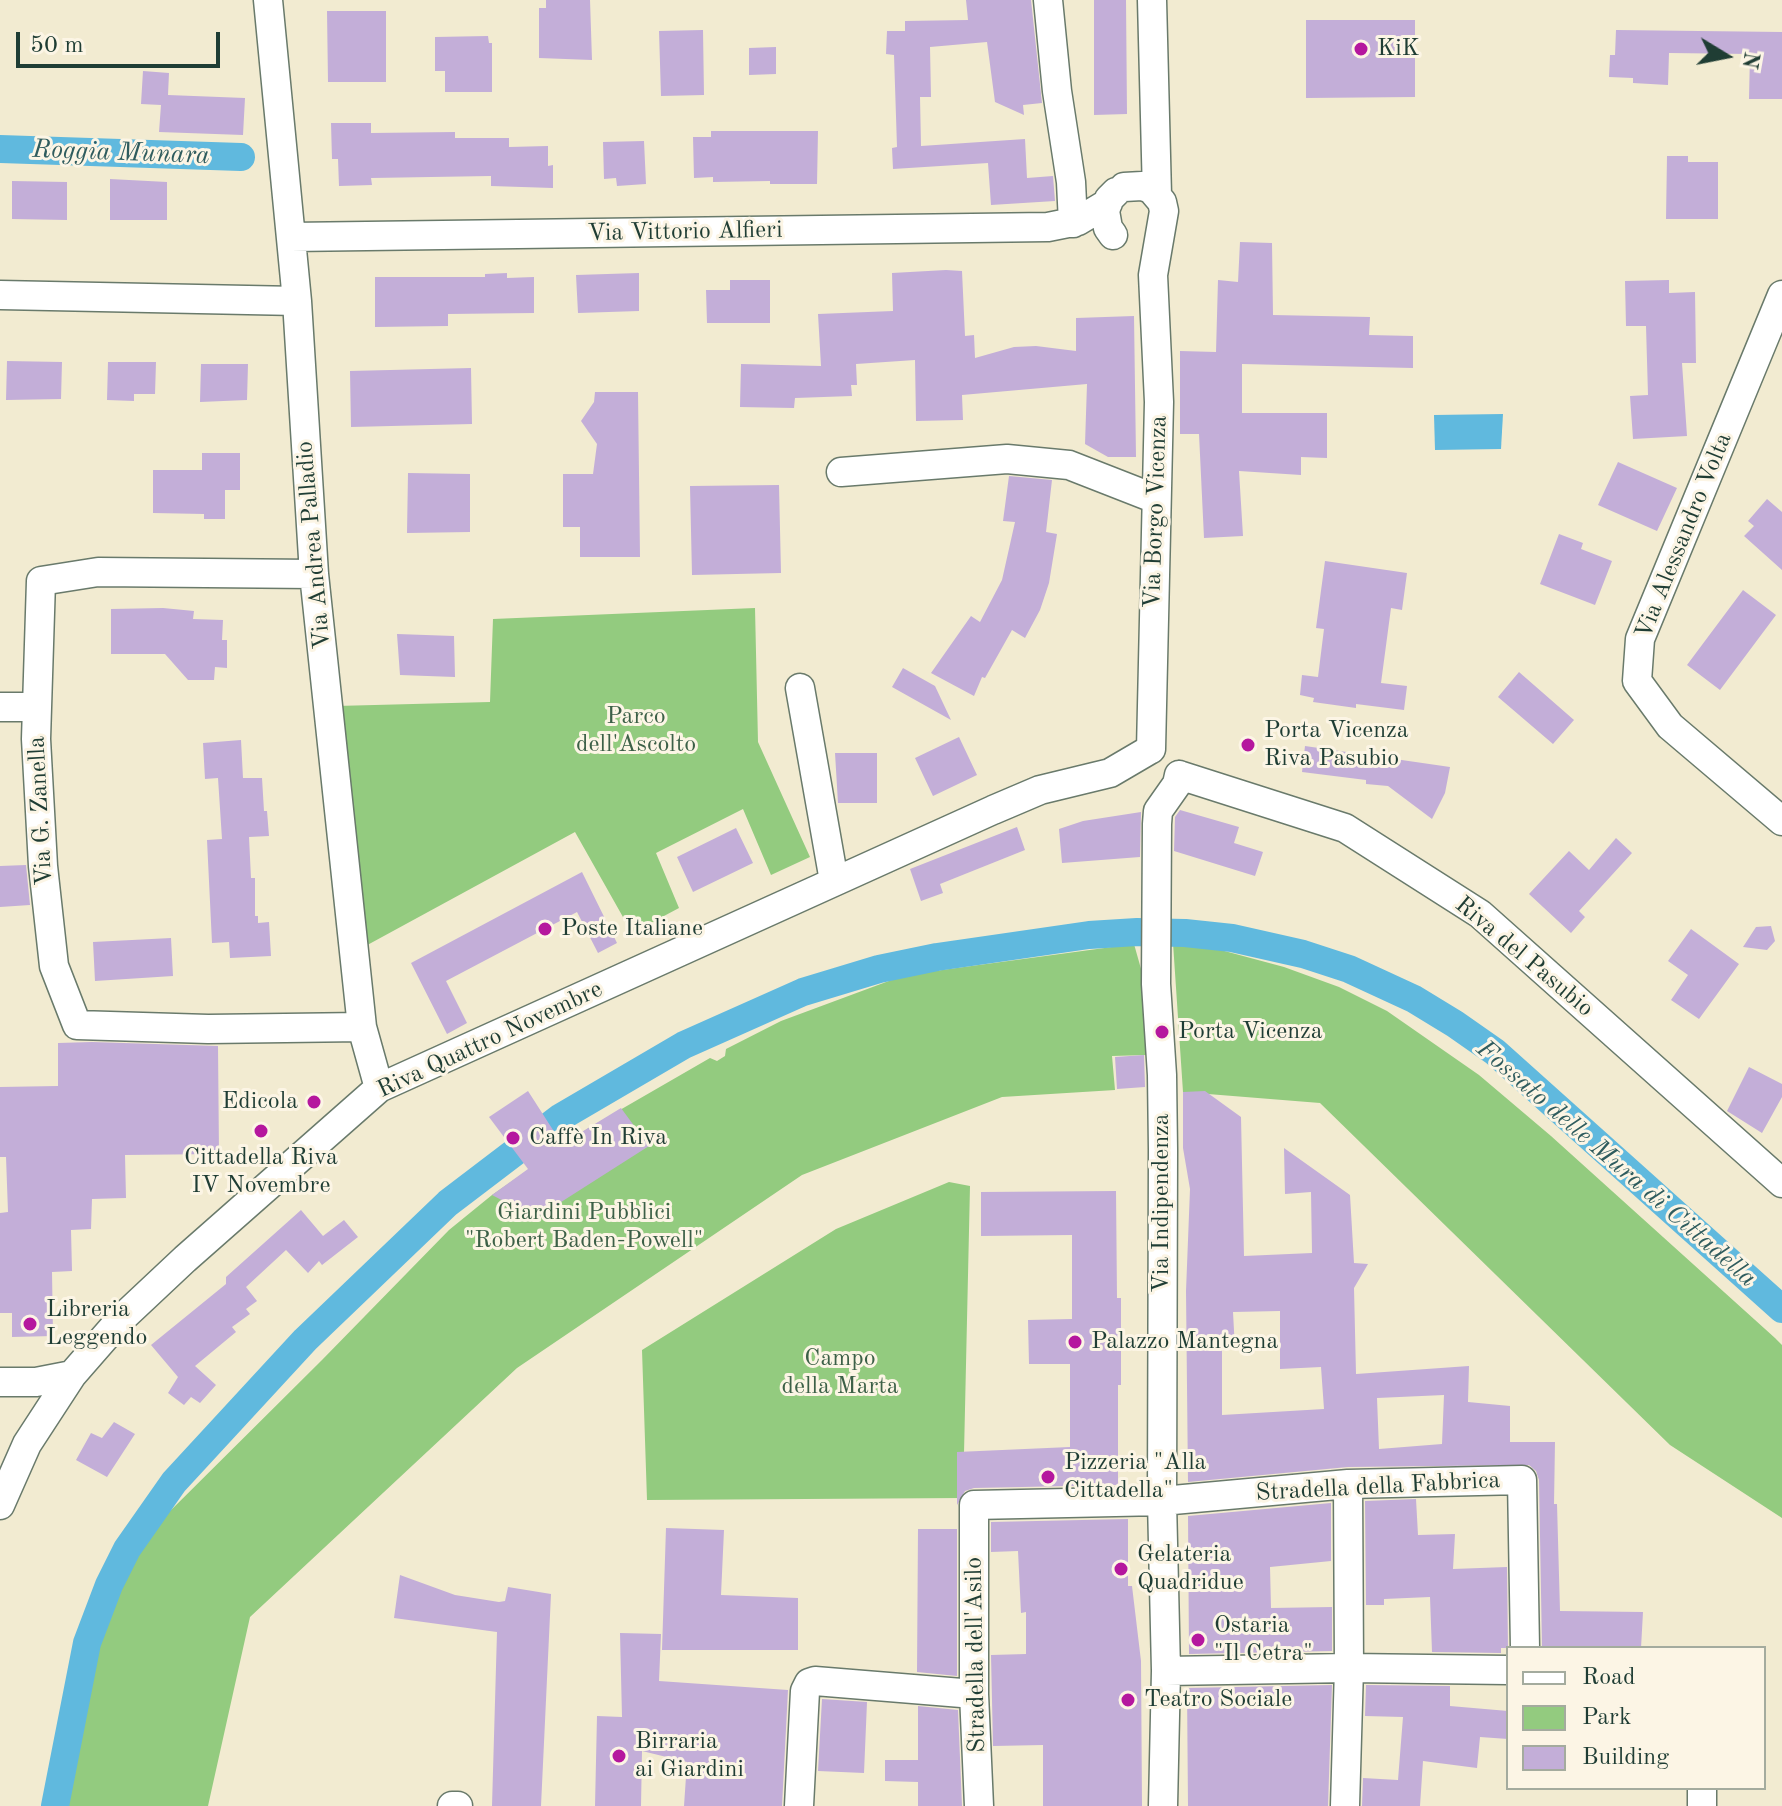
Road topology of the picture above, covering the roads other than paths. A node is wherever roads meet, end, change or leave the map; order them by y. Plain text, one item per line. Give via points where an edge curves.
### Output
1 (268, 0) edge
2 (1048, 0) edge
3 (1152, 0) edge
4 (1155, 140) junction
5 (1071, 182) junction
6 (1157, 195) junction
7 (1114, 196) junction
8 (1076, 222) junction
9 (1162, 228) junction
10 (291, 237) junction
11 (1120, 240) junction
12 (1153, 275) junction
13 (0, 295) edge
14 (1782, 295) edge
15 (297, 301) junction
16 (841, 472) dead end
17 (1156, 499) junction
18 (314, 574) junction
19 (800, 688) dead end
20 (0, 707) edge
21 (37, 707) junction
22 (1151, 749) junction
23 (1179, 775) junction
24 (1782, 821) edge
25 (834, 881) junction
26 (362, 1027) junction
27 (379, 1088) junction
28 (1782, 1183) edge
29 (72, 1375) junction
30 (0, 1382) edge
31 (1348, 1484) junction
32 (1162, 1501) junction
33 (0, 1505) edge
34 (974, 1505) joint
35 (1525, 1646) edge
36 (1349, 1668) junction
37 (1506, 1670) edge
38 (1166, 1671) junction
39 (974, 1694) junction
40 (452, 1806) edge
41 (458, 1806) edge
42 (799, 1806) edge
43 (979, 1806) edge
44 (1163, 1806) edge
45 (1345, 1806) edge

1 - 10 street, Via Andrea Palladio
2 - 5 street
3 - 4 street, Via Borgo Vicenza
4 - 6 street, Via Borgo Vicenza
4 - 7 street via 1135,175
5 - 7 street via 1097,199
5 - 8 street
6 - 7 street via 1142,186
6 - 9 street, Via Borgo Vicenza via 1164,211
7 - 8 street, Via Vittorio Alfieri
7 - 11 street via 1106,220
8 - 10 street, Via Vittorio Alfieri via 1048,227
8 - 11 street, Via Vittorio Alfieri
9 - 11 street via 1148,242
9 - 12 street, Via Borgo Vicenza
10 - 15 street, Via Andrea Palladio
11 - 12 street
12 - 17 street, Via Borgo Vicenza via 1159,402
13 - 15 street
14 - 24 street, Via Alessandro Volta via 1640,639 1637,681 1670,726
15 - 18 street, Via Andrea Palladio
16 - 17 street via 1007,459 1069,465
17 - 22 street, Via Borgo Vicenza
18 - 21 street, Via G. Zanella via 98,572 41,581
18 - 26 street, Via Andrea Palladio
19 - 25 street
20 - 21 street
21 - 26 street, Via G. Zanella via 43,866 54,966 77,1025
22 - 23 street, Riva del Pasubio via 1173,756
22 - 25 street, Riva Quattro Novembre via 1110,773 1040,790
23 - 28 street, Riva del Pasubio via 1345,828 1480,914
23 - 32 street, Via Indipendenza via 1158,811
25 - 27 street, Riva Quattro Novembre
26 - 27 street, Via Andrea Palladio
27 - 29 street, Riva Quattro Novembre via 185,1259
29 - 30 street
29 - 33 street, Riva Quattro Novembre via 27,1444
31 - 32 street, Stradella della Fabbrica
31 - 35 street, Stradella della Fabbrica via 1522,1480
31 - 36 street
32 - 34 street, Stradella della Fabbrica
32 - 38 street, Via Indipendenza
34 - 39 street, Stradella dell'Asilo
36 - 37 street
36 - 38 street
36 - 45 street
38 - 44 street, Via Indipendenza
39 - 42 street via 809,1683
39 - 43 street, Stradella dell'Asilo
40 - 41 street

